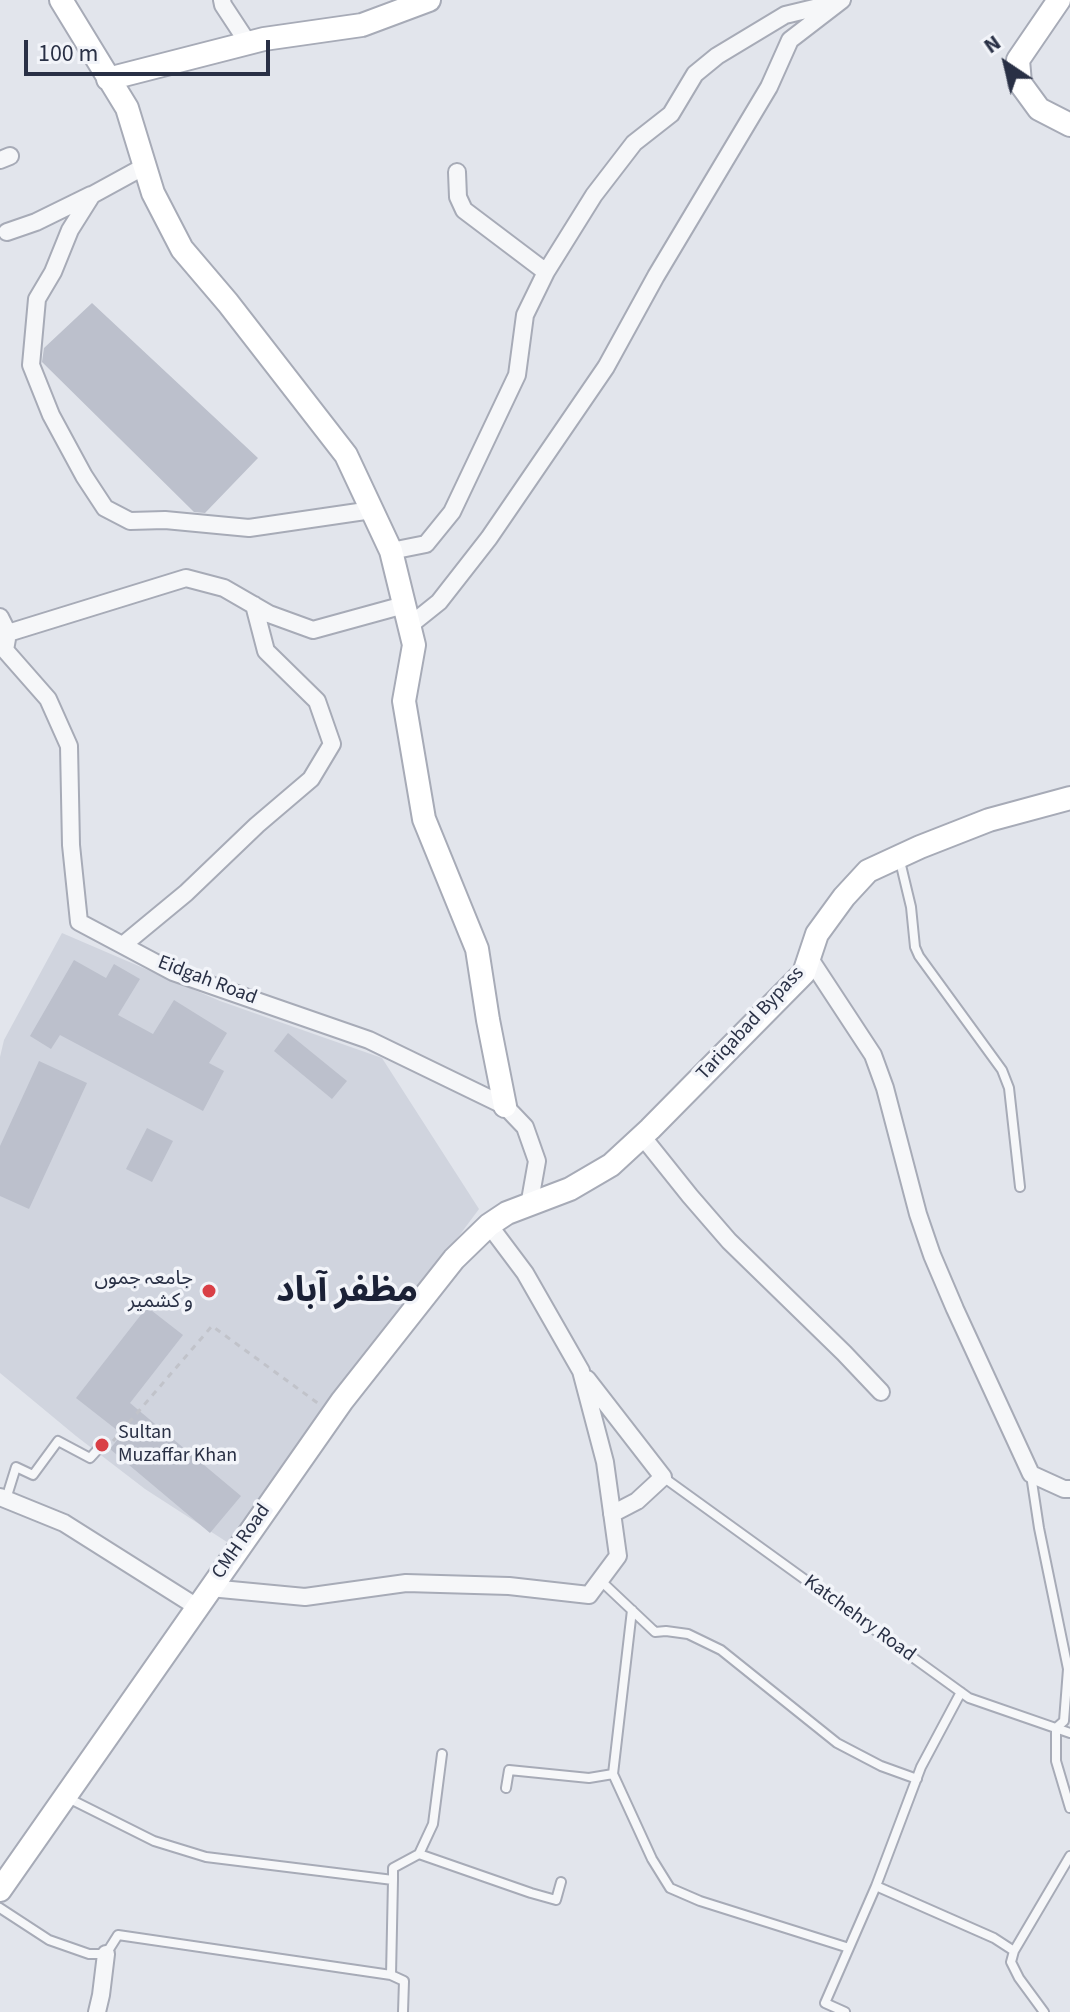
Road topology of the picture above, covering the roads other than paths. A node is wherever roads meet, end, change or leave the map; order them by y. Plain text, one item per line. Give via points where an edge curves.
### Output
1 (61, 0) edge
2 (222, 0) edge
3 (429, 0) edge
4 (1059, 0) edge
5 (841, 1) edge
6 (248, 43) junction
7 (108, 79) junction
8 (1070, 125) edge
9 (145, 166) junction
10 (457, 172) dead end
11 (92, 195) junction
12 (7, 232) dead end
13 (546, 272) junction
14 (372, 510) junction
15 (391, 551) junction
16 (254, 605) junction
17 (406, 616) junction
18 (0, 617) edge
19 (8, 633) junction
20 (2, 650) edge
21 (1070, 798) edge
22 (899, 857) junction
23 (123, 945) junction
24 (810, 959) junction
25 (505, 1106) junction
26 (642, 1136) junction
27 (1020, 1187) dead end
28 (529, 1206) junction
29 (498, 1219) junction
30 (581, 1371) junction
31 (881, 1392) dead end
32 (101, 1446) road end
33 (1031, 1474) junction
34 (663, 1477) junction
35 (1070, 1489) edge
36 (3, 1498) edge
37 (612, 1514) junction
38 (600, 1580) junction
39 (203, 1598) junction
40 (632, 1610) junction
41 (961, 1692) junction
42 (1056, 1728) junction
43 (1070, 1733) edge
44 (442, 1754) dead end
45 (613, 1774) junction
46 (917, 1779) junction
47 (506, 1788) dead end
48 (65, 1796) junction
49 (1070, 1808) edge
50 (419, 1854) junction
51 (1070, 1856) edge
52 (393, 1880) junction
53 (561, 1882) dead end
54 (876, 1886) junction
55 (0, 1890) edge
56 (0, 1908) edge
57 (849, 1948) junction
58 (1014, 1951) junction
59 (106, 1954) junction
60 (391, 1975) junction
61 (823, 2007) edge
62 (97, 2012) edge
63 (403, 2012) edge
64 (845, 2012) edge
65 (1044, 2012) edge

1 - 7 street
2 - 6 street
3 - 6 street via 362,25
4 - 8 street via 1018,60 1020,83 1039,109
5 - 13 street via 785,15 695,74 671,114 634,143 594,195
5 - 17 street via 790,40 769,87 606,367 489,538 439,602
6 - 7 street
7 - 9 street via 127,108
9 - 11 street
9 - 14 street via 182,249 346,455
10 - 13 street via 464,210
11 - 12 street
11 - 14 street via 37,299 31,365 51,415 105,508 130,521 249,528
13 - 15 street via 525,315 517,375 452,512 426,544
14 - 15 street
15 - 17 street
16 - 17 street via 313,630
16 - 19 street via 224,588 186,578
16 - 23 street via 266,651 317,701 332,744 311,779
17 - 25 street via 414,645 404,701 424,819 477,949
18 - 19 street
19 - 20 street
20 - 23 street, Eidgah Road via 48,699 69,746 79,922
21 - 22 street, Tariqabad Bypass via 989,820
22 - 24 street, Tariqabad Bypass via 868,871 844,897 817,934
22 - 27 lane via 919,956 1002,1070 1009,1088
23 - 25 street, Eidgah Road via 173,972 369,1040
24 - 26 street, Tariqabad Bypass via 804,973
24 - 33 street via 873,1055 932,1255
25 - 28 street, Eidgah Road via 525,1127 537,1161
26 - 28 street, Tariqabad Bypass via 611,1165
26 - 31 street via 729,1241
28 - 29 street, Tariqabad Bypass
29 - 30 street
29 - 39 street, CMH Road via 444,1271 333,1414
30 - 34 street
30 - 37 street via 605,1462
32 - 36 lane via 90,1458 58,1441 33,1475 16,1467
33 - 35 street
33 - 42 lane via 1068,1669 1064,1721
34 - 37 street via 637,1501
34 - 41 lane, Katchehry Road
36 - 39 street via 64,1523
37 - 38 street via 618,1556
38 - 39 street via 589,1595 406,1583 305,1597
38 - 40 lane
39 - 48 street, CMH Road
40 - 45 lane
40 - 46 lane via 655,1632 688,1634 721,1650 837,1743
41 - 42 lane, Katchehry Road
41 - 46 lane
42 - 43 lane, Katchehry Road
42 - 49 lane via 1056,1761
44 - 50 lane via 433,1824
45 - 47 lane via 589,1778 509,1770
45 - 57 lane via 670,1888
46 - 54 lane
48 - 52 lane via 154,1841 206,1857
48 - 55 street, CMH Road
50 - 52 lane via 393,1868
50 - 53 lane via 556,1900
51 - 58 lane
52 - 60 lane
54 - 57 lane
54 - 58 lane
56 - 59 lane via 49,1940 89,1954
57 - 61 lane
58 - 65 lane via 1011,1962
59 - 60 lane via 118,1935
59 - 62 street
60 - 63 lane via 404,1981
61 - 64 lane

